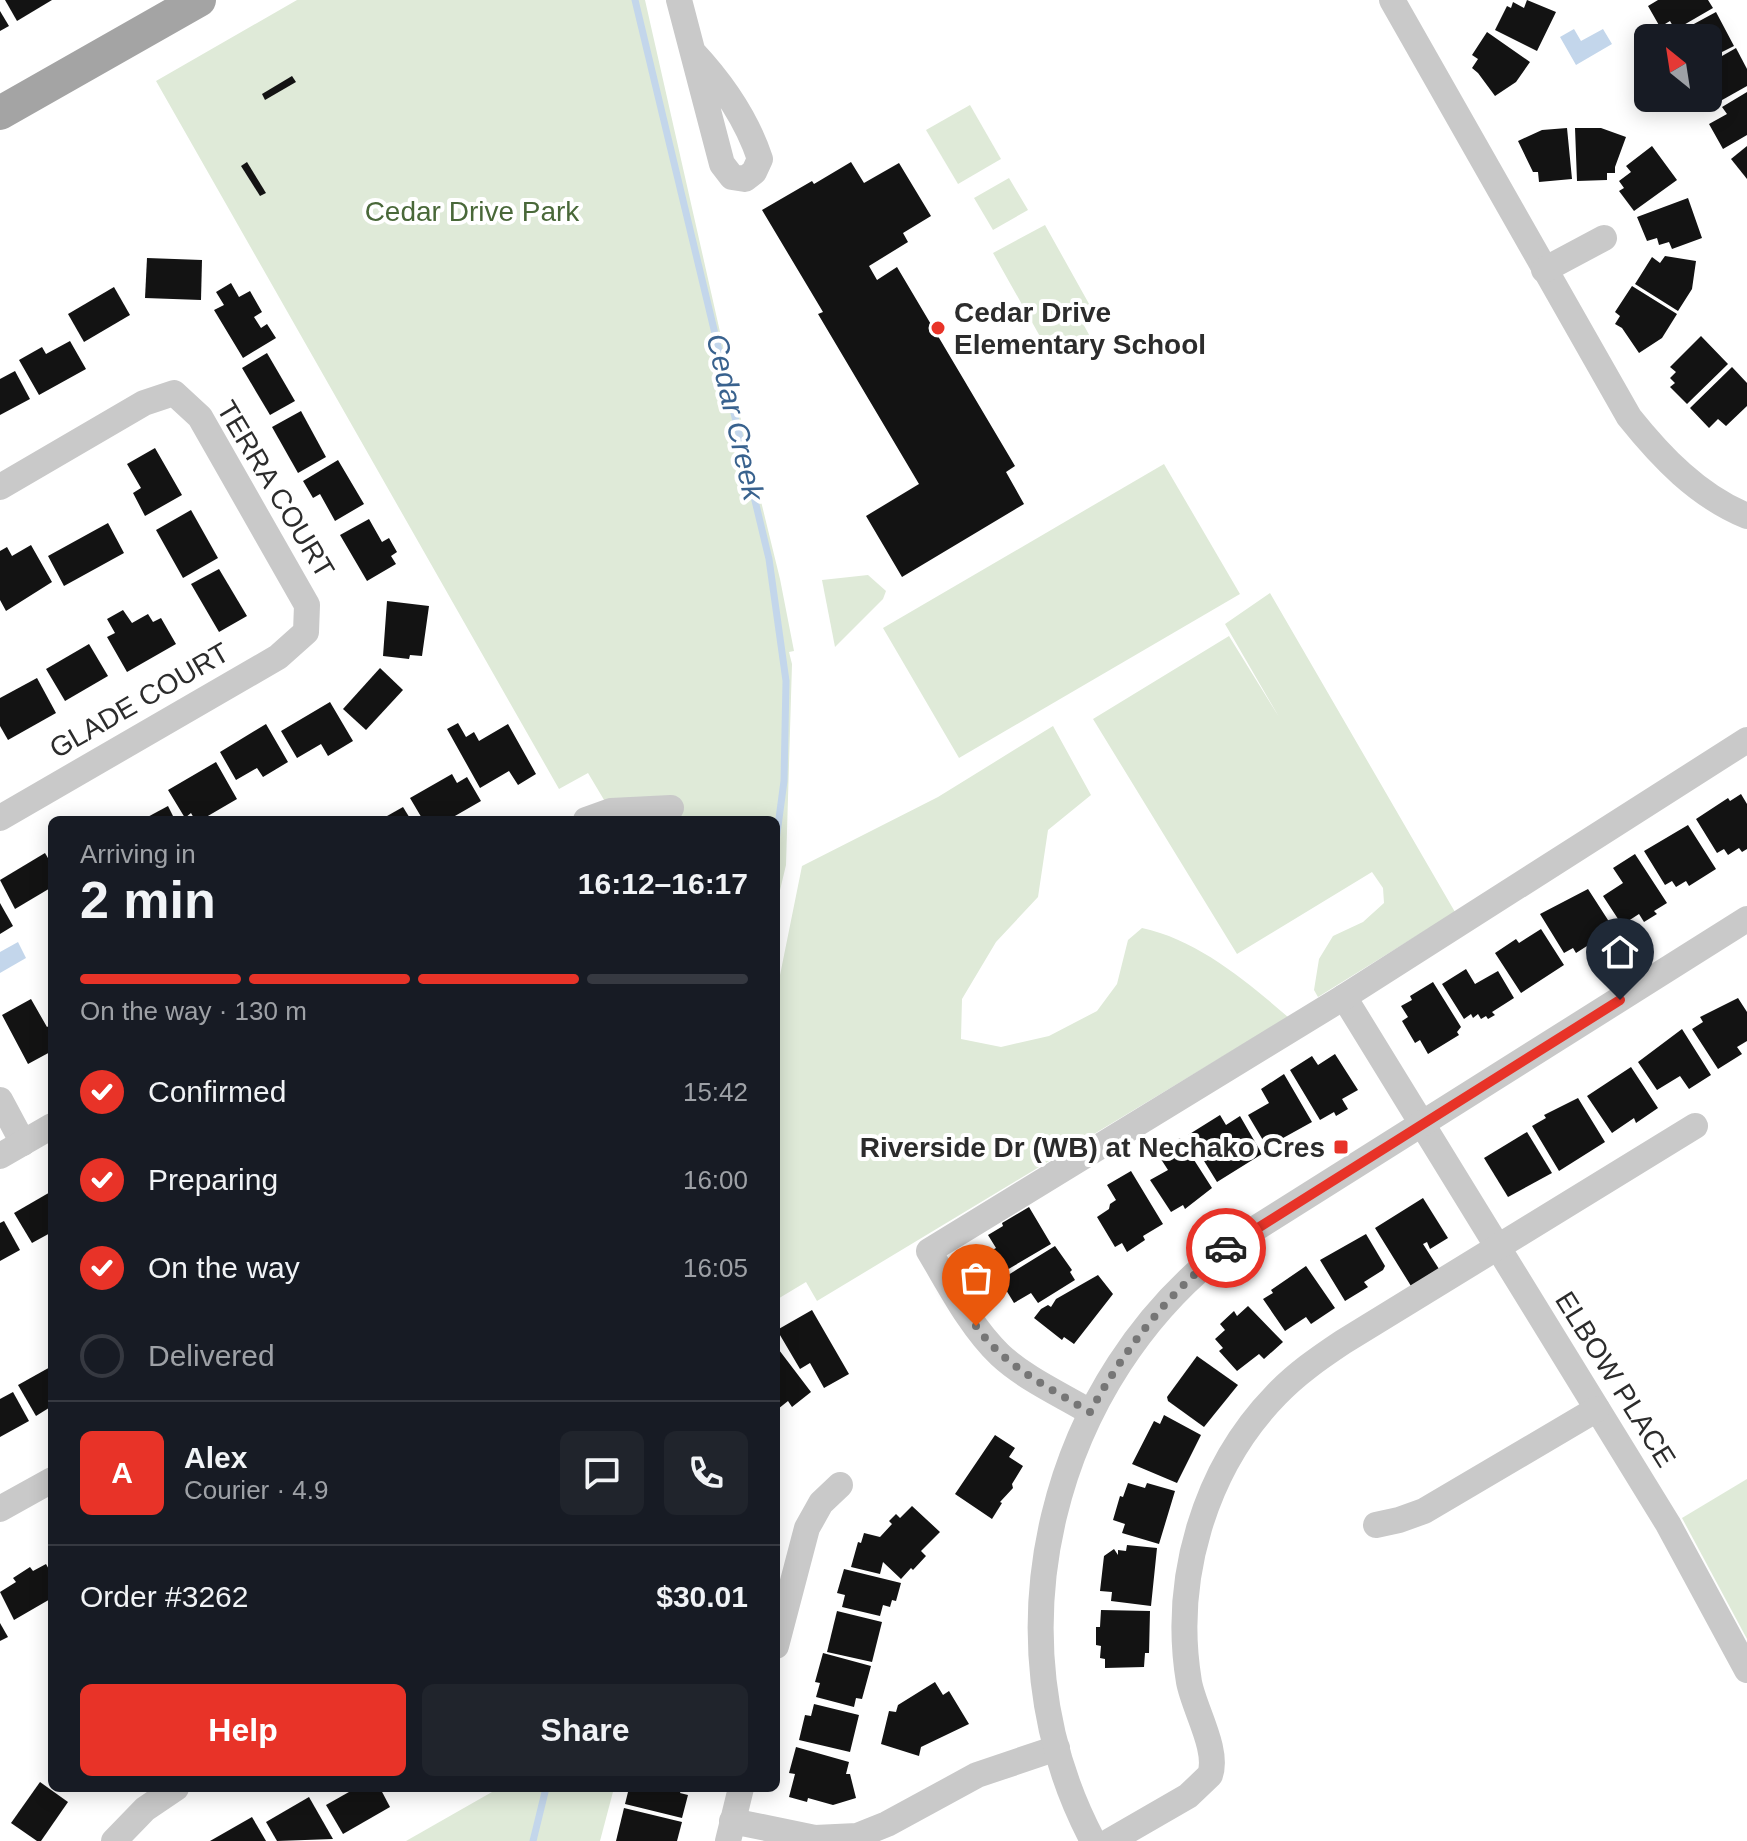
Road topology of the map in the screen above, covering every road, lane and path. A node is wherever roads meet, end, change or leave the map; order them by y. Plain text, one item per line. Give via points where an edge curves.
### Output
1 (199, 0) edge
2 (679, 0) edge
3 (1398, 2) edge
4 (693, 52) dead end
5 (0, 113) edge
6 (1604, 238) dead end
7 (1544, 270) junction
8 (0, 487) edge
9 (1747, 516) edge
10 (306, 632) joint
11 (1747, 740) edge
12 (671, 808) dead end
13 (597, 816) edge
14 (0, 818) edge
15 (1747, 919) edge
16 (1344, 997) junction
17 (0, 1100) edge
18 (1422, 1126) junction
19 (1695, 1126) dead end
20 (48, 1128) edge
21 (23, 1143) junction
22 (0, 1156) edge
23 (1498, 1246) junction
24 (1597, 1409) junction
25 (1090, 1412) junction
26 (48, 1482) edge
27 (840, 1485) dead end
28 (0, 1509) edge
29 (1376, 1525) dead end
30 (780, 1631) edge
31 (1747, 1670) edge
32 (1057, 1748) junction
33 (170, 1792) edge
34 (740, 1792) edge
35 (730, 1831) edge
36 (114, 1841) edge
37 (1093, 1841) edge
38 (1110, 1841) edge

1 - 5 main road
2 - 4 street
3 - 7 street
6 - 7 street
7 - 9 street via 1612,390 1647,440 1713,498
8 - 10 street, TERRA COURT via 144,403 174,393 200,417 307,605
10 - 14 street, GLADE COURT via 278,657
11 - 16 street
12 - 13 street
15 - 18 street
16 - 18 street, ELBOW PLACE
16 - 25 street via 929,1251 999,1354
17 - 21 street
18 - 23 street, ELBOW PLACE
18 - 25 street via 1246,1234 1200,1269 1133,1343
19 - 23 street
20 - 21 street
21 - 22 street
23 - 24 street, ELBOW PLACE
23 - 38 street via 1314,1362 1277,1394 1243,1437 1205,1509 1186,1601 1189,1682 1212,1770 1188,1796
24 - 29 street via 1424,1511
24 - 31 street, ELBOW PLACE via 1668,1524
25 - 32 street via 1060,1488 1042,1582 1043,1673
26 - 28 street
27 - 30 street via 821,1503 807,1528
32 - 35 street via 977,1775 857,1836
32 - 37 street
33 - 36 street
34 - 35 street

